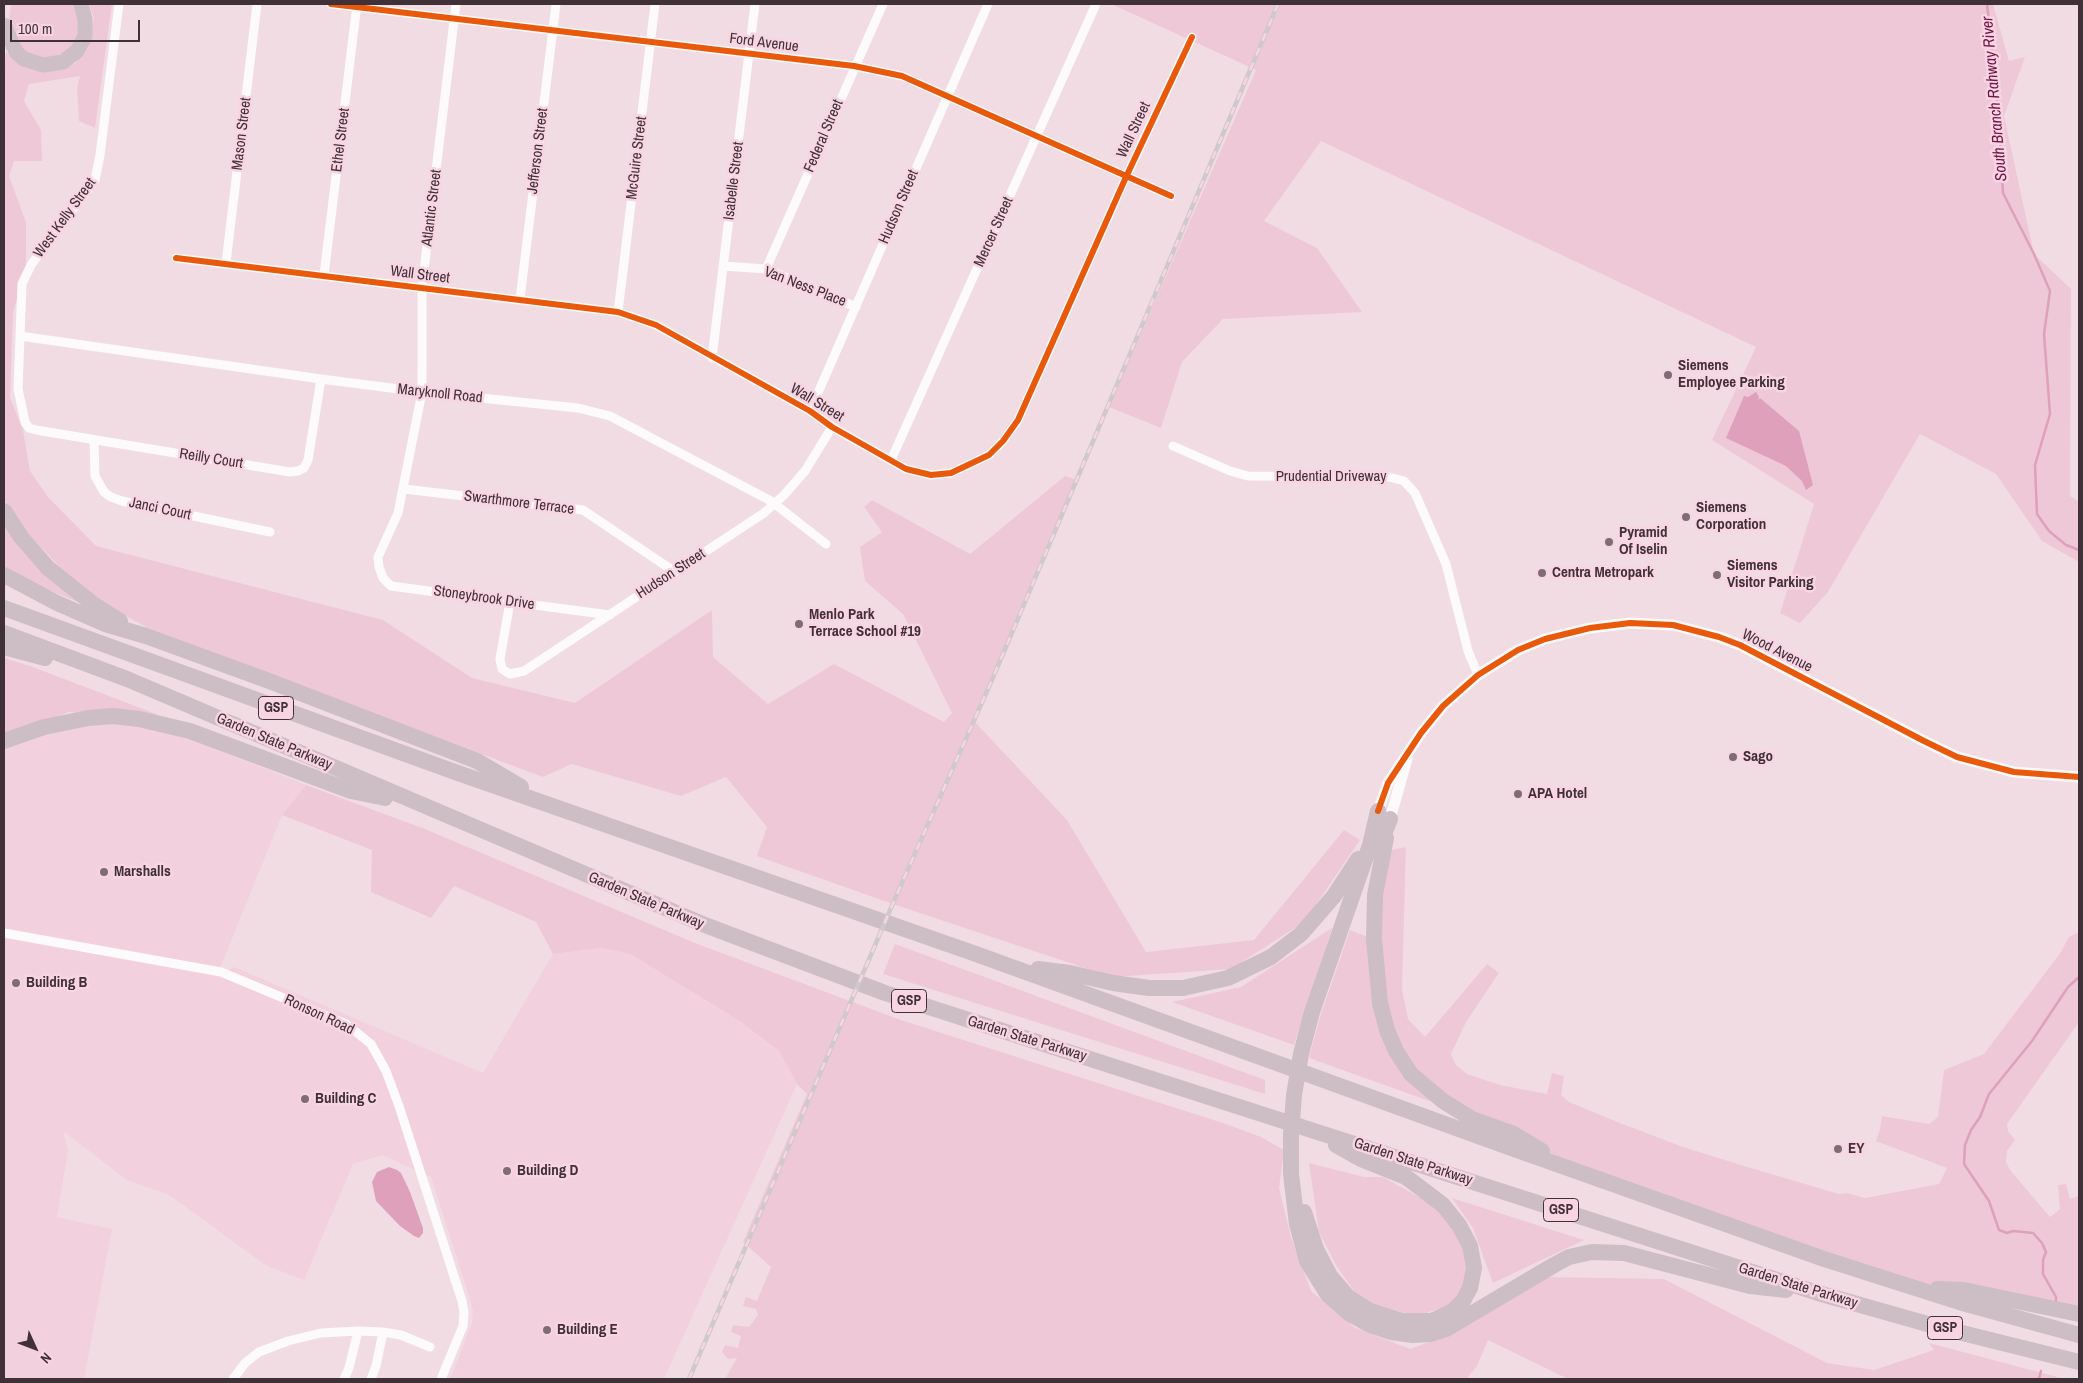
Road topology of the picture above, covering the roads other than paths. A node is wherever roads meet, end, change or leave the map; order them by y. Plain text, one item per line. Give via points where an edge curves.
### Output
1 (81, 4) edge
2 (119, 4) edge
3 (257, 4) edge
4 (331, 4) edge
5 (456, 4) edge
6 (556, 4) edge
7 (655, 4) edge
8 (756, 4) edge
9 (883, 4) edge
10 (988, 4) edge
11 (1096, 4) edge
12 (357, 5) edge
13 (454, 18) junction
14 (4, 25) edge
15 (553, 30) junction
16 (1192, 37) dead end
17 (651, 42) junction
18 (749, 54) junction
19 (854, 66) junction
20 (947, 96) junction
21 (1037, 136) junction
22 (1126, 177) junction
23 (1171, 196) dead end
24 (176, 258) dead end
25 (226, 263) junction
26 (724, 266) junction
27 (766, 269) junction
28 (324, 275) junction
29 (422, 288) junction
30 (520, 299) junction
31 (856, 307) junction
32 (618, 312) junction
33 (20, 336) junction
34 (712, 358) junction
35 (321, 379) junction
36 (422, 392) junction
37 (810, 411) junction
38 (832, 427) junction
39 (29, 428) joint
40 (94, 440) junction
41 (1173, 446) dead end
42 (891, 460) junction
43 (404, 489) junction
44 (774, 504) junction
45 (4, 511) edge
46 (270, 532) dead end
47 (826, 544) dead end
48 (378, 557) joint
49 (674, 572) junction
50 (4, 575) edge
51 (510, 602) junction
52 (4, 608) edge
53 (610, 615) junction
54 (4, 633) edge
55 (146, 636) junction
56 (4, 647) edge
57 (1478, 675) junction
58 (127, 679) junction
59 (4, 741) edge
60 (2079, 777) edge
61 (418, 804) junction
62 (550, 804) junction
63 (1384, 815) junction
64 (4, 933) edge
65 (1011, 966) junction
66 (1305, 1127) junction
67 (1572, 1170) junction
68 (1298, 1201) junction
69 (1914, 1288) junction
70 (1818, 1293) junction
71 (2064, 1311) edge
72 (358, 1330) junction
73 (383, 1332) junction
74 (2079, 1335) edge
75 (430, 1347) dead end
76 (2079, 1362) edge
77 (233, 1379) edge
78 (344, 1379) edge
79 (371, 1379) edge
80 (441, 1379) edge

1 - 14 highway via 86,19 85,36 77,51 63,62 43,65 24,58 16,52
2 - 33 street, West Kelly Street via 95,180 25,274
3 - 25 street, Mason Street
4 - 12 street, Ford Avenue
5 - 13 street, Atlantic Street
6 - 15 street, Jefferson Street
7 - 17 street, McGuire Street
8 - 18 street, Isabelle Street
9 - 19 street, Federal Street
10 - 20 street, Hudson Street
11 - 21 street, Mercer Street
12 - 13 street, Ford Avenue
12 - 28 street, Ethel Street
13 - 15 street, Ford Avenue
13 - 29 street, Atlantic Street
15 - 17 street, Ford Avenue
15 - 30 street, Jefferson Street
16 - 22 street, Wall Street
17 - 18 street, Ford Avenue
17 - 32 street, McGuire Street
18 - 19 street, Ford Avenue
18 - 26 street, Isabelle Street
19 - 20 street, Ford Avenue via 902,76
19 - 27 street, Federal Street
20 - 21 street, Ford Avenue
20 - 31 street, Hudson Street
21 - 22 street, Ford Avenue
21 - 42 street, Mercer Street
22 - 23 street, Ford Avenue
22 - 42 street, Wall Street via 1018,420 1003,442 989,455 951,473 930,475 906,469
24 - 25 street, Wall Street
25 - 28 street, Wall Street
26 - 27 street, Van Ness Place
26 - 34 street, Isabelle Street
27 - 31 street, Van Ness Place
28 - 29 street, Wall Street
29 - 30 street, Wall Street
29 - 36 street, Atlantic Street
30 - 32 street, Wall Street
31 - 37 street, Hudson Street
32 - 34 street, Wall Street via 656,326
33 - 35 street, Maryknoll Road
33 - 39 street, West Kelly Street via 18,389 24,422
34 - 37 street, Wall Street
35 - 36 street, Maryknoll Road
35 - 40 street, Reilly Court via 308,460 298,471
36 - 43 street, Atlantic Street
36 - 44 street, Maryknoll Road via 578,408 610,416
37 - 38 street, Wall Street
38 - 42 street, Wall Street
38 - 44 street, Hudson Street via 805,471
39 - 40 street, Reilly Court
40 - 46 street, Janci Court via 95,476 104,492 111,497
41 - 57 street, Prudential Driveway via 1248,476 1389,477 1404,480 1415,492 1446,564 1468,651
43 - 48 street, Atlantic Street via 398,513
43 - 49 street, Swarthmore Terrace via 583,510
44 - 47 street, Maryknoll Road
44 - 49 street, Hudson Street
45 - 55 highway via 21,537 61,580
48 - 51 street, Stoneybrook Drive via 383,578 392,586
49 - 53 street, Hudson Street
50 - 55 highway via 81,614
51 - 53 street, Stoneybrook Drive
51 - 53 street, Hudson Street via 500,659 502,669 510,674 524,671
52 - 62 highway, Garden State Parkway / GSP
54 - 58 highway, Garden State Parkway / GSP
55 - 62 highway via 477,761
56 - 58 highway
57 - 60 street, Wood Avenue via 1523,647 1567,633 1630,623 1673,625 1740,645 1952,755 2014,772
57 - 63 street, Wood Avenue via 1439,710 1409,750 1388,783
58 - 61 highway, Garden State Parkway / GSP
59 - 61 highway via 44,727 88,718 138,719 190,731 351,791
61 - 66 highway, Garden State Parkway / GSP via 705,925 837,976
62 - 65 highway, Garden State Parkway / GSP
63 - 65 highway via 1353,869 1318,917 1282,950 1239,973 1194,986 1161,988
63 - 67 highway via 1374,939 1380,1003 1396,1051 1411,1074 1442,1102 1472,1119 1514,1134
63 - 68 highway via 1370,845 1298,1067 1290,1147
64 - 80 street, Ronson Road via 221,972 346,1024 371,1044 386,1071 399,1106 462,1301 463,1326
65 - 67 highway, Garden State Parkway / GSP
66 - 68 highway via 1361,1159 1406,1177 1443,1205 1463,1232 1472,1253 1474,1275 1467,1295 1453,1311 1426,1322 1394,1320 1364,1308 1343,1292 1326,1270
66 - 70 highway, Garden State Parkway / GSP
67 - 69 highway, Garden State Parkway / GSP
68 - 70 highway via 1296,1224 1304,1252 1328,1295 1363,1322 1399,1333 1422,1335 1446,1329 1561,1261 1592,1252 1633,1254 1750,1286
69 - 71 highway via 1964,1290
69 - 74 highway, Garden State Parkway / GSP
70 - 76 highway, Garden State Parkway / GSP
72 - 73 street
72 - 77 street via 313,1335 274,1346 249,1359
72 - 78 street
73 - 75 street
73 - 79 street

